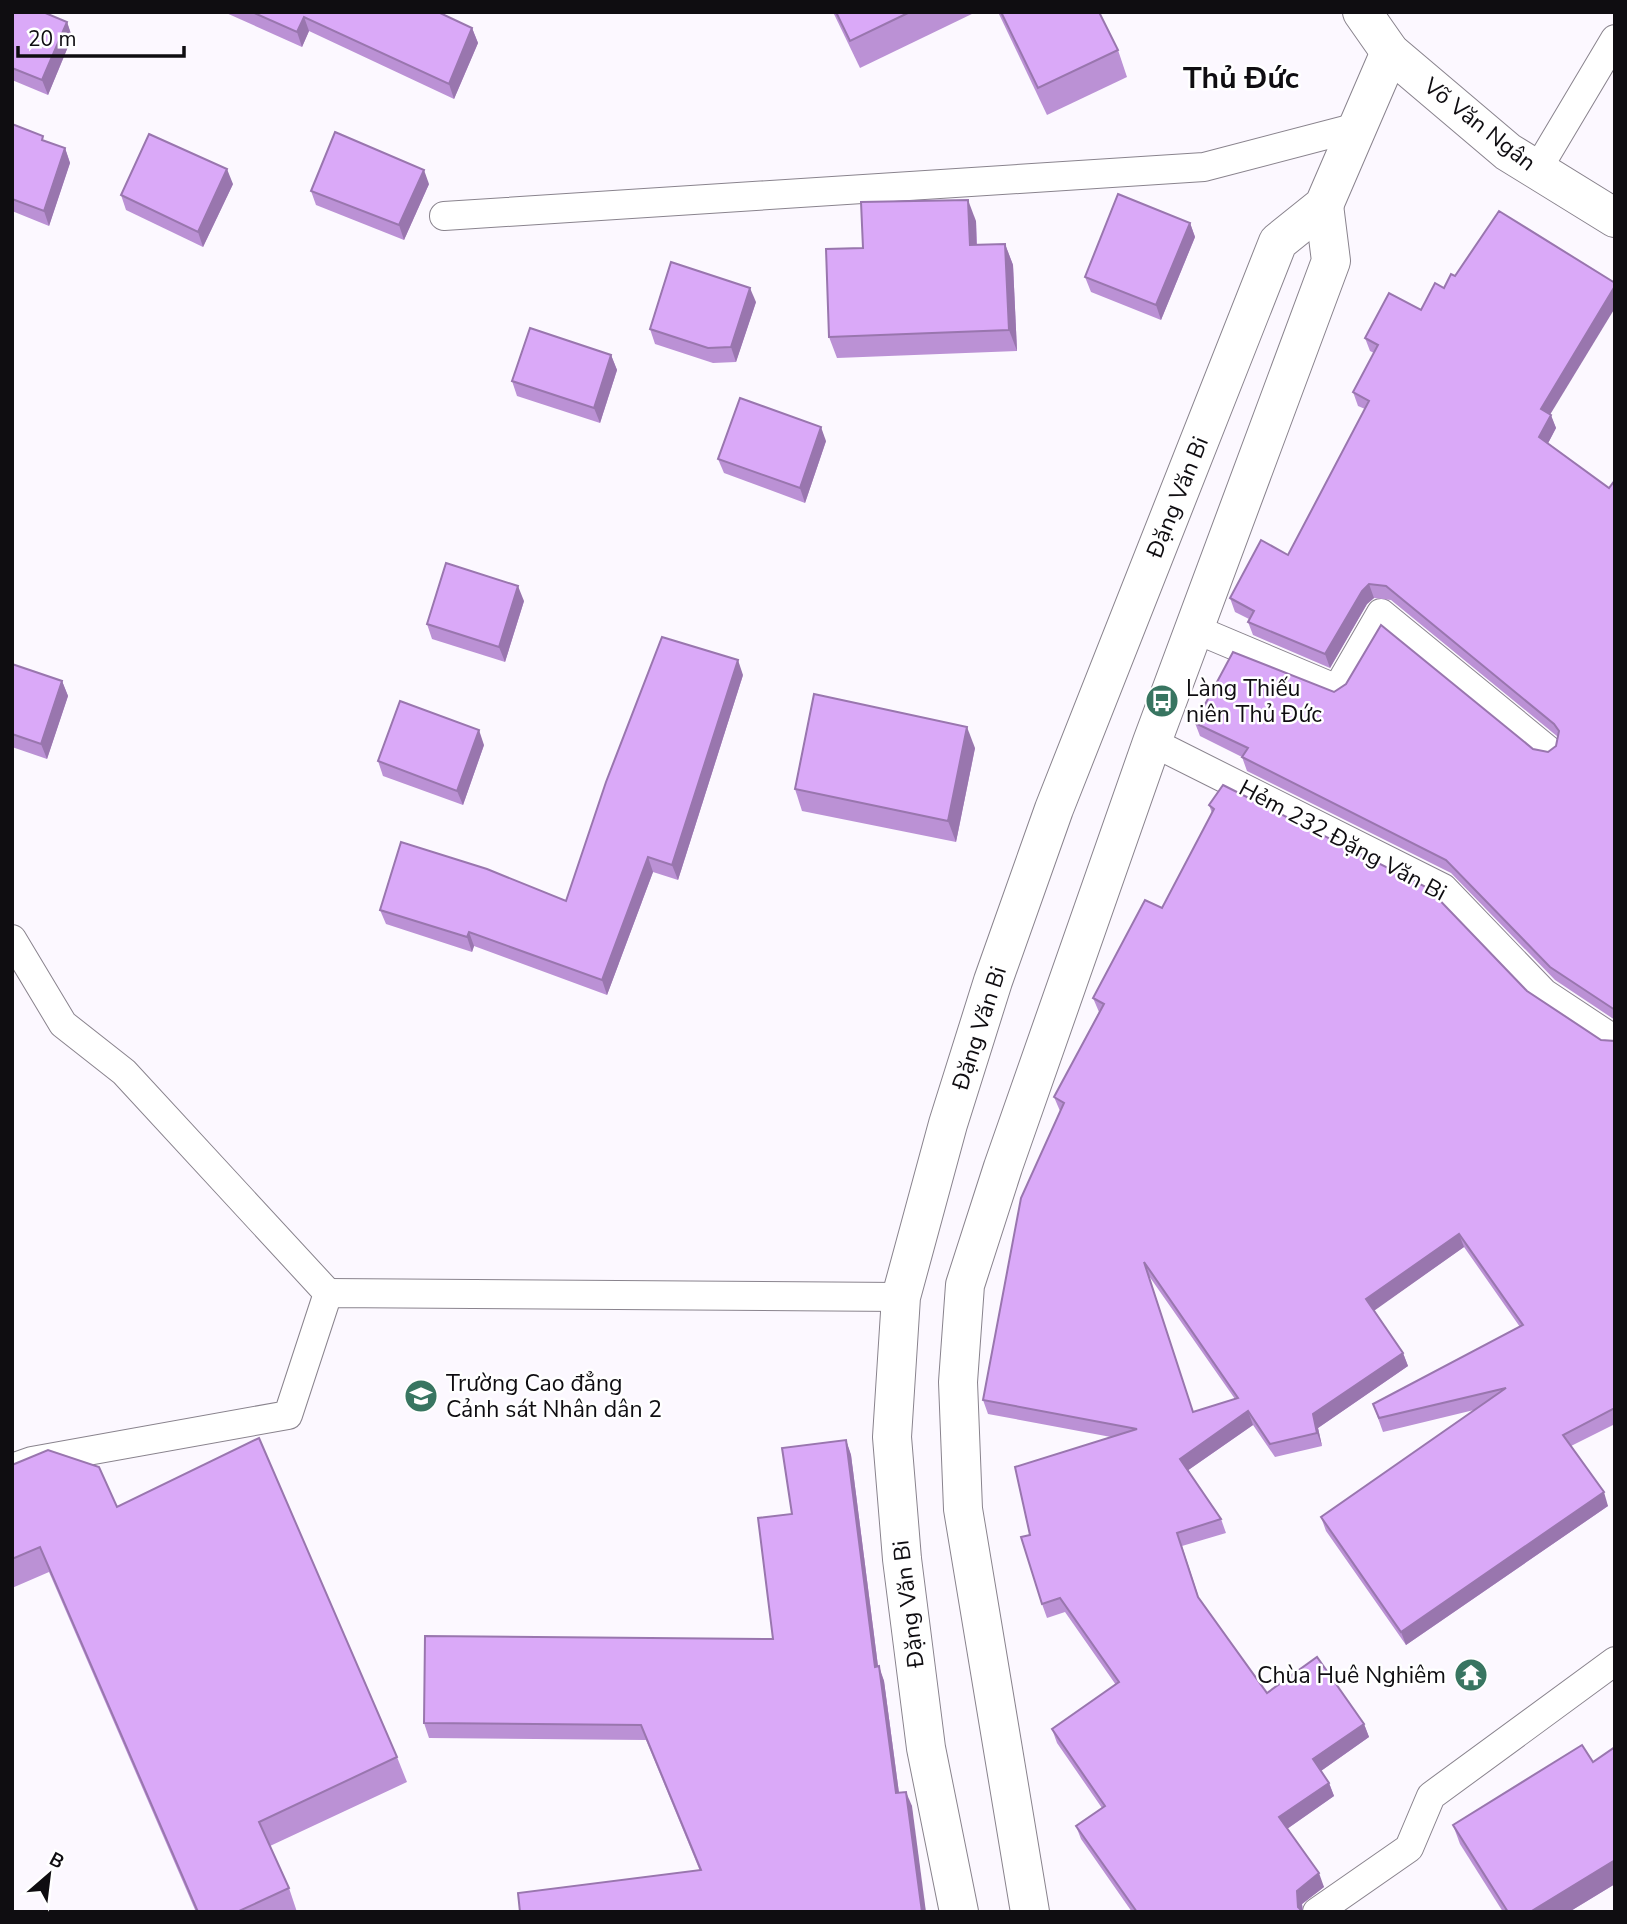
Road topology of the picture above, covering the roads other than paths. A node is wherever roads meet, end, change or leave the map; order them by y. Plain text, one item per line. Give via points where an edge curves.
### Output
1 (1362, 12) edge
2 (1615, 39) edge
3 (1390, 52) junction
4 (1357, 127) junction
5 (1537, 170) junction
6 (1324, 205) junction
7 (444, 216) dead end
8 (1615, 218) edge
9 (1195, 629) junction
10 (1152, 742) junction
11 (1548, 750) edge
12 (12, 939) edge
13 (1615, 1040) edge
14 (328, 1293) junction
15 (901, 1297) junction
16 (12, 1468) edge
17 (1615, 1661) edge
18 (959, 1912) edge
19 (1030, 1912) edge
20 (1317, 1912) edge

1 - 3 main road, Võ Văn Ngân
2 - 5 lane
3 - 4 main road, Đặng Văn Bi
3 - 5 main road, Võ Văn Ngân via 1508,152
4 - 6 main road, Đặng Văn Bi
4 - 7 lane via 1203,167
5 - 8 main road, Võ Văn Ngân
6 - 9 main road via 1331,261
6 - 15 main road, Đặng Văn Bi via 1278,242 1059,796 948,1124
9 - 10 main road
9 - 11 lane via 1337,689 1381,613
10 - 13 lane, Hẻm 232 Đặng Văn Bi via 1443,888 1544,993
10 - 19 main road via 965,1285 958,1382 963,1509
12 - 14 lane via 63,1024 124,1073
14 - 15 lane
14 - 16 lane via 288,1415
15 - 18 main road, Đặng Văn Bi via 892,1437 902,1559 926,1748
17 - 20 lane via 1431,1797 1409,1848

